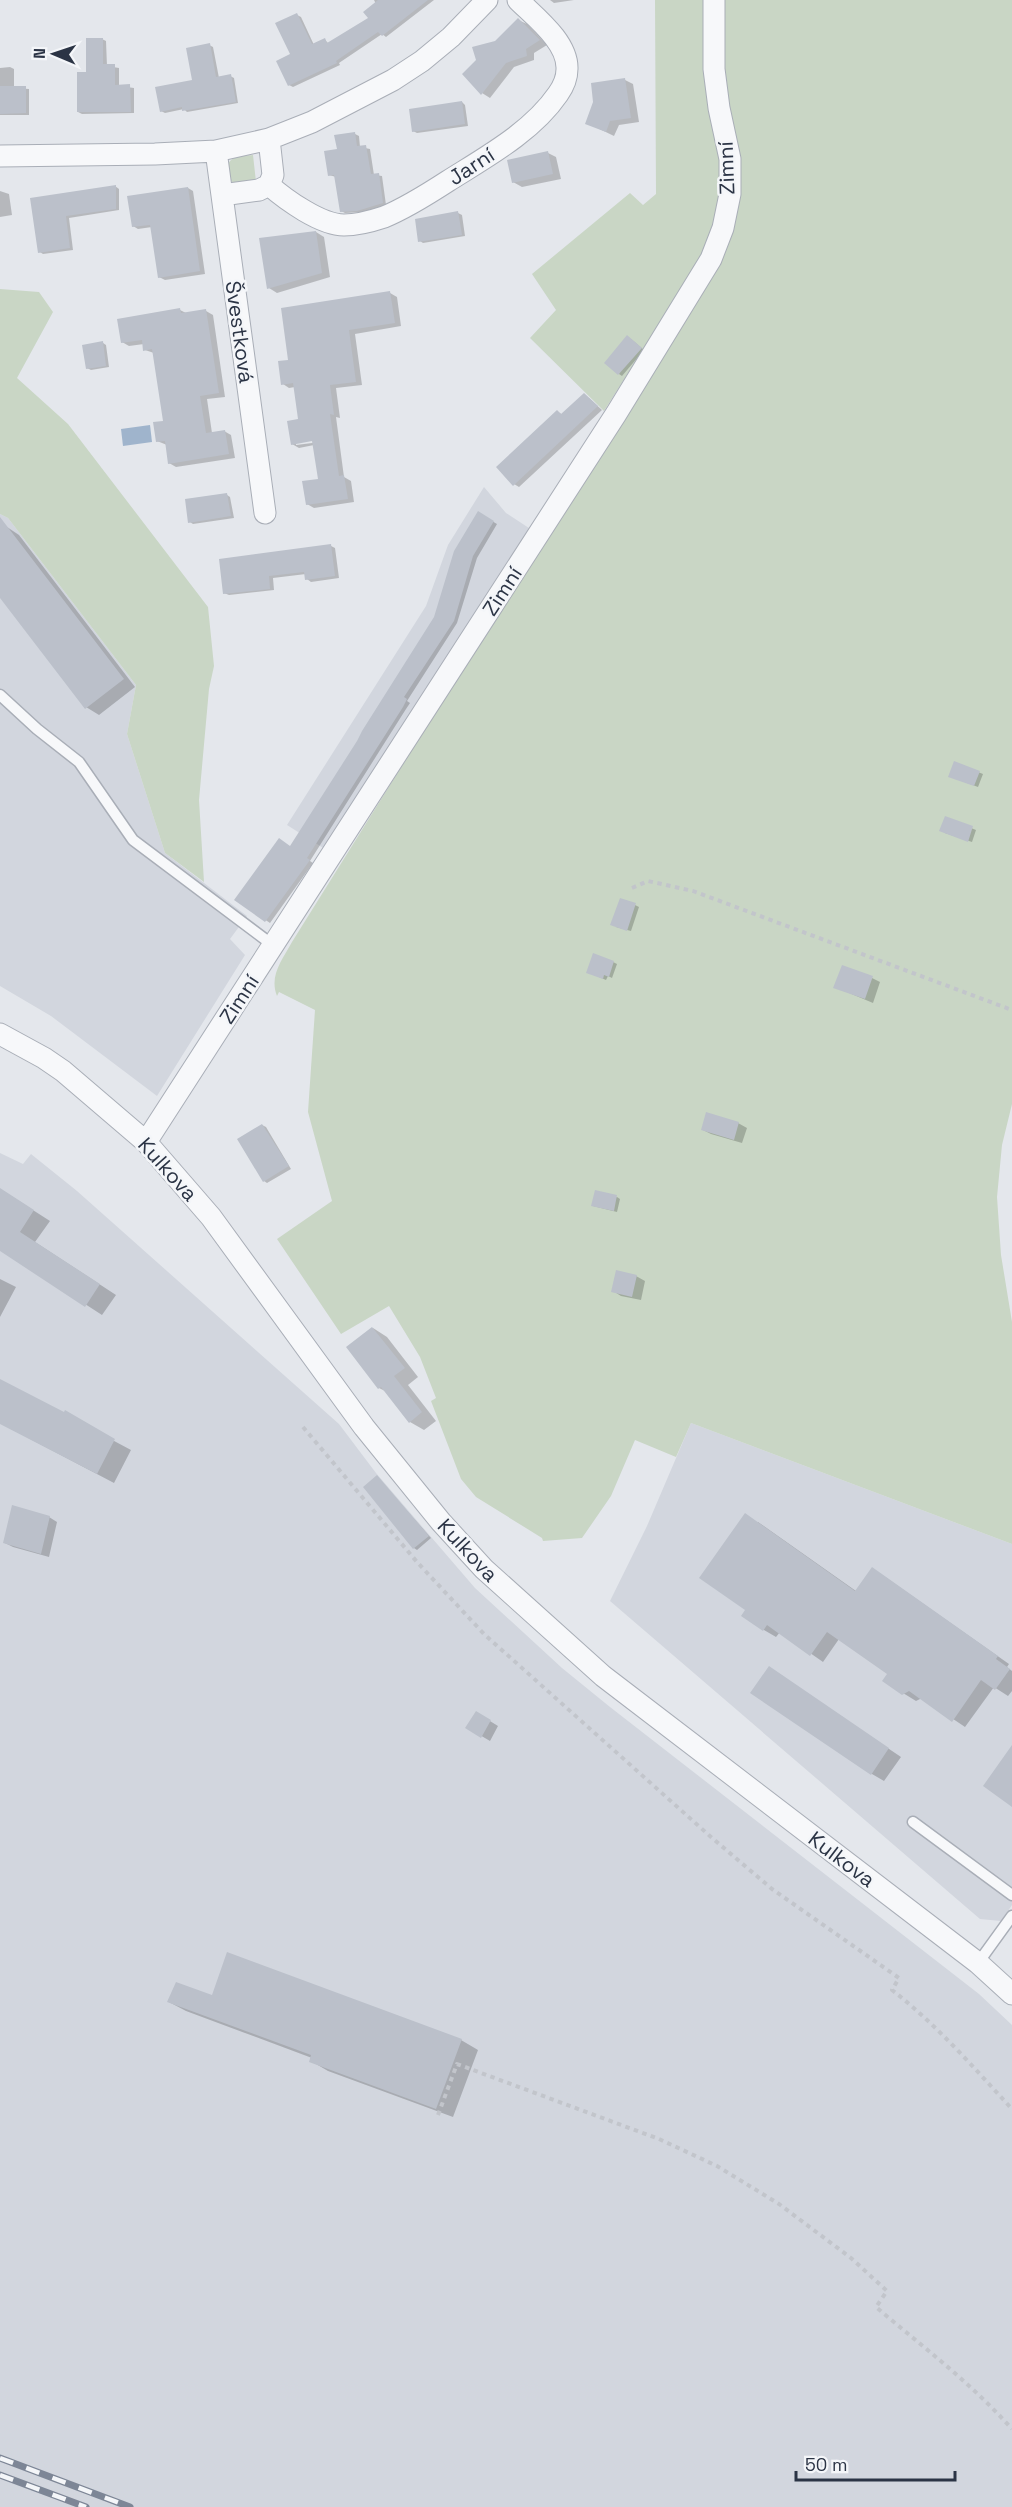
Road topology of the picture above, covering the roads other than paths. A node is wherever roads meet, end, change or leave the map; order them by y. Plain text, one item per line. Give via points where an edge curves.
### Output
1 (487, 0) edge
2 (518, 0) edge
3 (714, 0) edge
4 (269, 139) junction
5 (216, 151) junction
6 (0, 156) edge
7 (273, 189) junction
8 (222, 195) junction
9 (265, 513) dead end
10 (0, 695) edge
11 (274, 945) junction
12 (0, 1034) edge
13 (146, 1142) junction
14 (914, 1822) dead end
15 (1012, 1894) edge
16 (1012, 1916) edge
17 (978, 1963) junction
18 (1012, 1994) edge

1 - 4 street via 451,37 393,80 312,122
2 - 7 street, Jarní via 564,51 567,70 559,93 510,139 426,195 370,221 332,224
3 - 11 street, Zimní via 714,69 730,159 730,194 711,259 616,414
4 - 5 street
4 - 7 street
5 - 6 street
5 - 8 street, Švestková
7 - 8 street
8 - 9 street, Švestková
10 - 11 lane via 79,762 133,840
11 - 13 street, Zimní
12 - 13 street, Kulkova via 63,1071
13 - 17 street, Kulkova via 211,1216 364,1427 484,1569 603,1676
14 - 15 lane
16 - 17 lane
17 - 18 street, Kulkova

